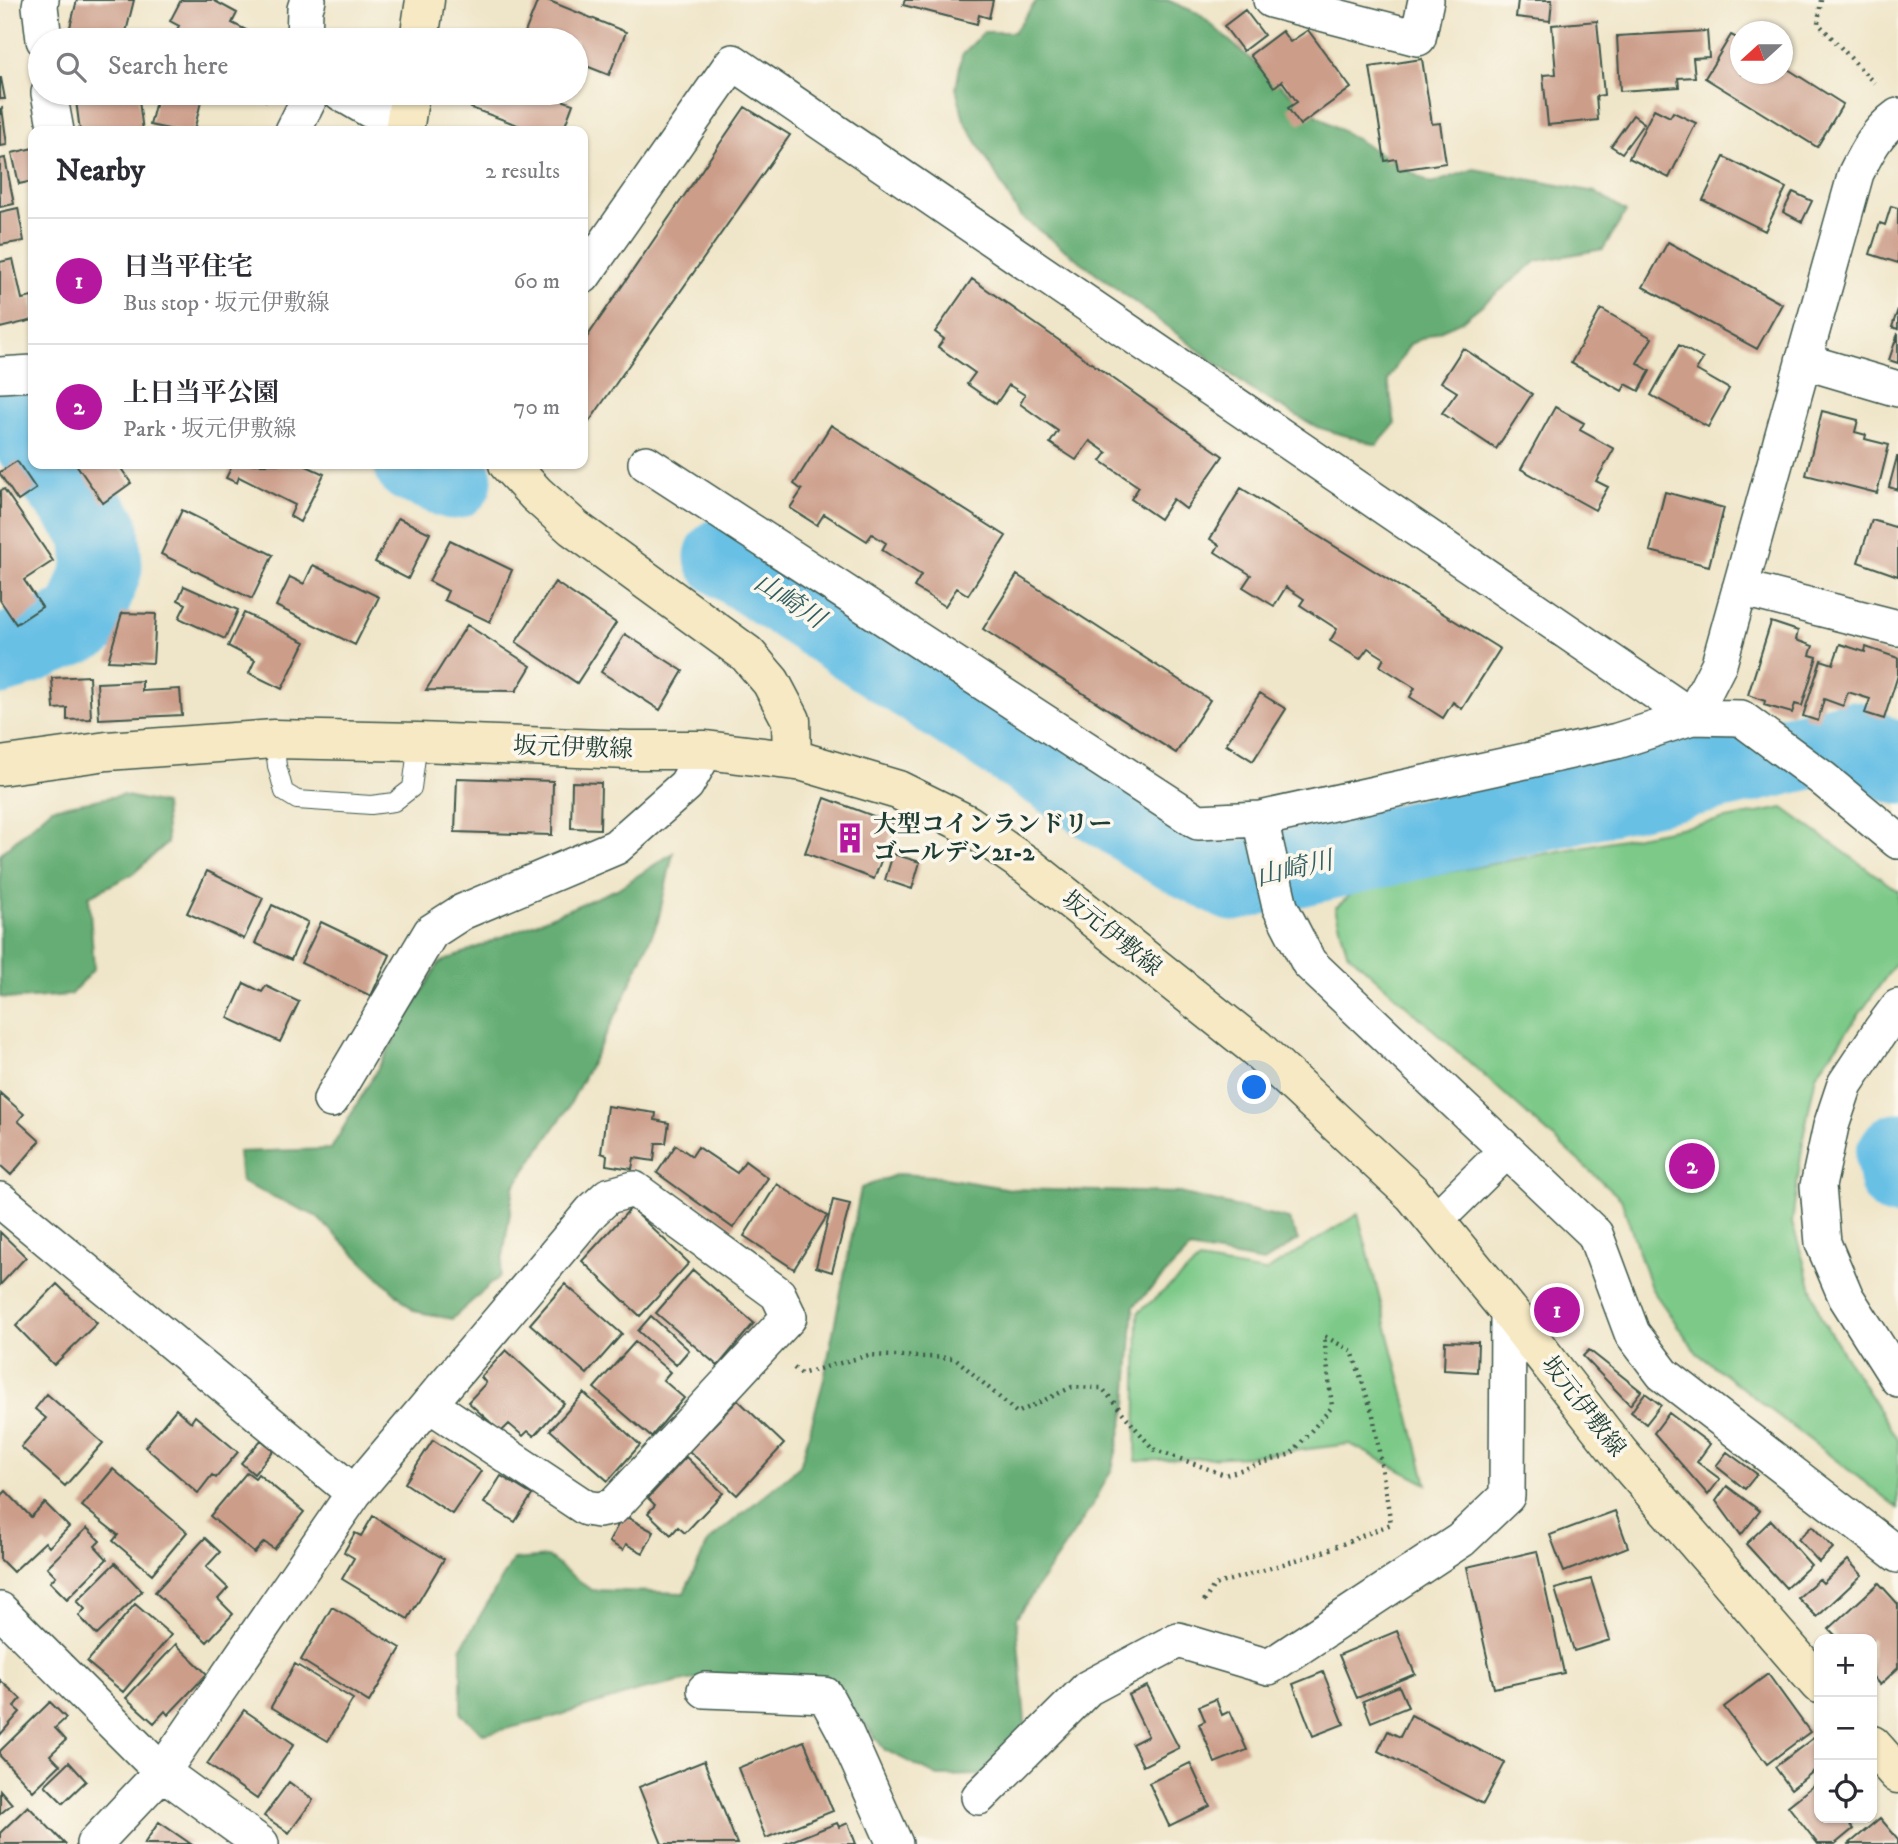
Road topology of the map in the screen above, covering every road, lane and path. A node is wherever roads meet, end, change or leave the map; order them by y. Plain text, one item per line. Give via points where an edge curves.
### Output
1 (41, 0) edge
2 (308, 0) edge
3 (425, 0) edge
4 (1271, 0) edge
5 (1426, 0) edge
6 (1821, 0) edge
7 (43, 28) edge
8 (304, 28) edge
9 (421, 28) edge
10 (1889, 103) edge
11 (51, 105) edge
12 (306, 105) edge
13 (361, 105) edge
14 (407, 115) edge
15 (55, 126) edge
16 (296, 126) edge
17 (1885, 145) edge
18 (588, 269) edge
19 (1803, 361) junction
20 (28, 373) edge
21 (0, 375) edge
22 (1898, 389) edge
23 (646, 463) dead end
24 (513, 469) edge
25 (1740, 588) junction
26 (1898, 628) edge
27 (1692, 717) junction
28 (274, 739) junction
29 (418, 742) junction
30 (706, 750) junction
31 (792, 760) junction
32 (0, 766) edge
33 (1260, 818) junction
34 (1898, 841) edge
35 (1898, 1007) edge
36 (331, 1100) dead end
37 (1506, 1151) junction
38 (0, 1200) edge
39 (1436, 1220) junction
40 (1508, 1310) junction
41 (764, 1344) junction
42 (1898, 1379) edge
43 (429, 1404) junction
44 (354, 1493) junction
45 (1898, 1555) edge
46 (0, 1609) edge
47 (1178, 1640) junction
48 (1814, 1679) edge
49 (705, 1690) dead end
50 (1877, 1751) edge
51 (162, 1772) junction
52 (1898, 1774) edge
53 (979, 1797) dead end
54 (94, 1844) edge
55 (261, 1844) edge
56 (895, 1844) edge

1 - 7 street
2 - 8 street
3 - 9 main road
4 - 5 street via 1418,38
6 - 10 path via 1818,23
10 - 17 street
11 - 15 street
12 - 16 street
13 - 14 street
17 - 19 street via 1856,173
18 - 27 street via 733,62
19 - 22 street
19 - 25 street
20 - 21 street
23 - 33 street via 1198,822
24 - 31 main road via 573,528 747,654 771,682 791,720
25 - 26 street
25 - 27 street via 1719,664
27 - 33 street via 1618,741
27 - 34 street via 1741,718
28 - 29 main road, 坂元伊敷線
28 - 29 lane via 284,792 297,800 371,804 394,802 412,788
28 - 32 main road, 坂元伊敷線 via 107,751
29 - 30 main road, 坂元伊敷線
30 - 31 main road, 坂元伊敷線
30 - 36 street via 686,785 615,847 462,912 431,932
31 - 39 main road, 坂元伊敷線 via 898,790 967,824 1028,866 1255,1047
33 - 37 street via 1280,907 1310,963
35 - 42 street via 1845,1084 1818,1186 1823,1243 1846,1297
37 - 39 street
37 - 45 street via 1595,1234 1632,1332 1663,1374
38 - 44 street
39 - 40 main road, 坂元伊敷線
40 - 47 street via 1507,1496 1461,1539 1269,1667
40 - 48 main road, 坂元伊敷線 via 1620,1454
41 - 43 street via 613,1507 598,1510 586,1508
41 - 43 street via 789,1317 778,1294 634,1189 608,1196 592,1211
41 - 47 path via 801,1374 869,1356 956,1358 1017,1413 1072,1387 1102,1388 1153,1449 1225,1475 1291,1454 1332,1408 1324,1336 1352,1351 1373,1415 1391,1524 1323,1552 1214,1585
43 - 44 street
44 - 51 street
46 - 51 street
47 - 53 street via 1088,1688
49 - 56 street via 825,1695
50 - 52 main road
51 - 54 street
51 - 55 street

